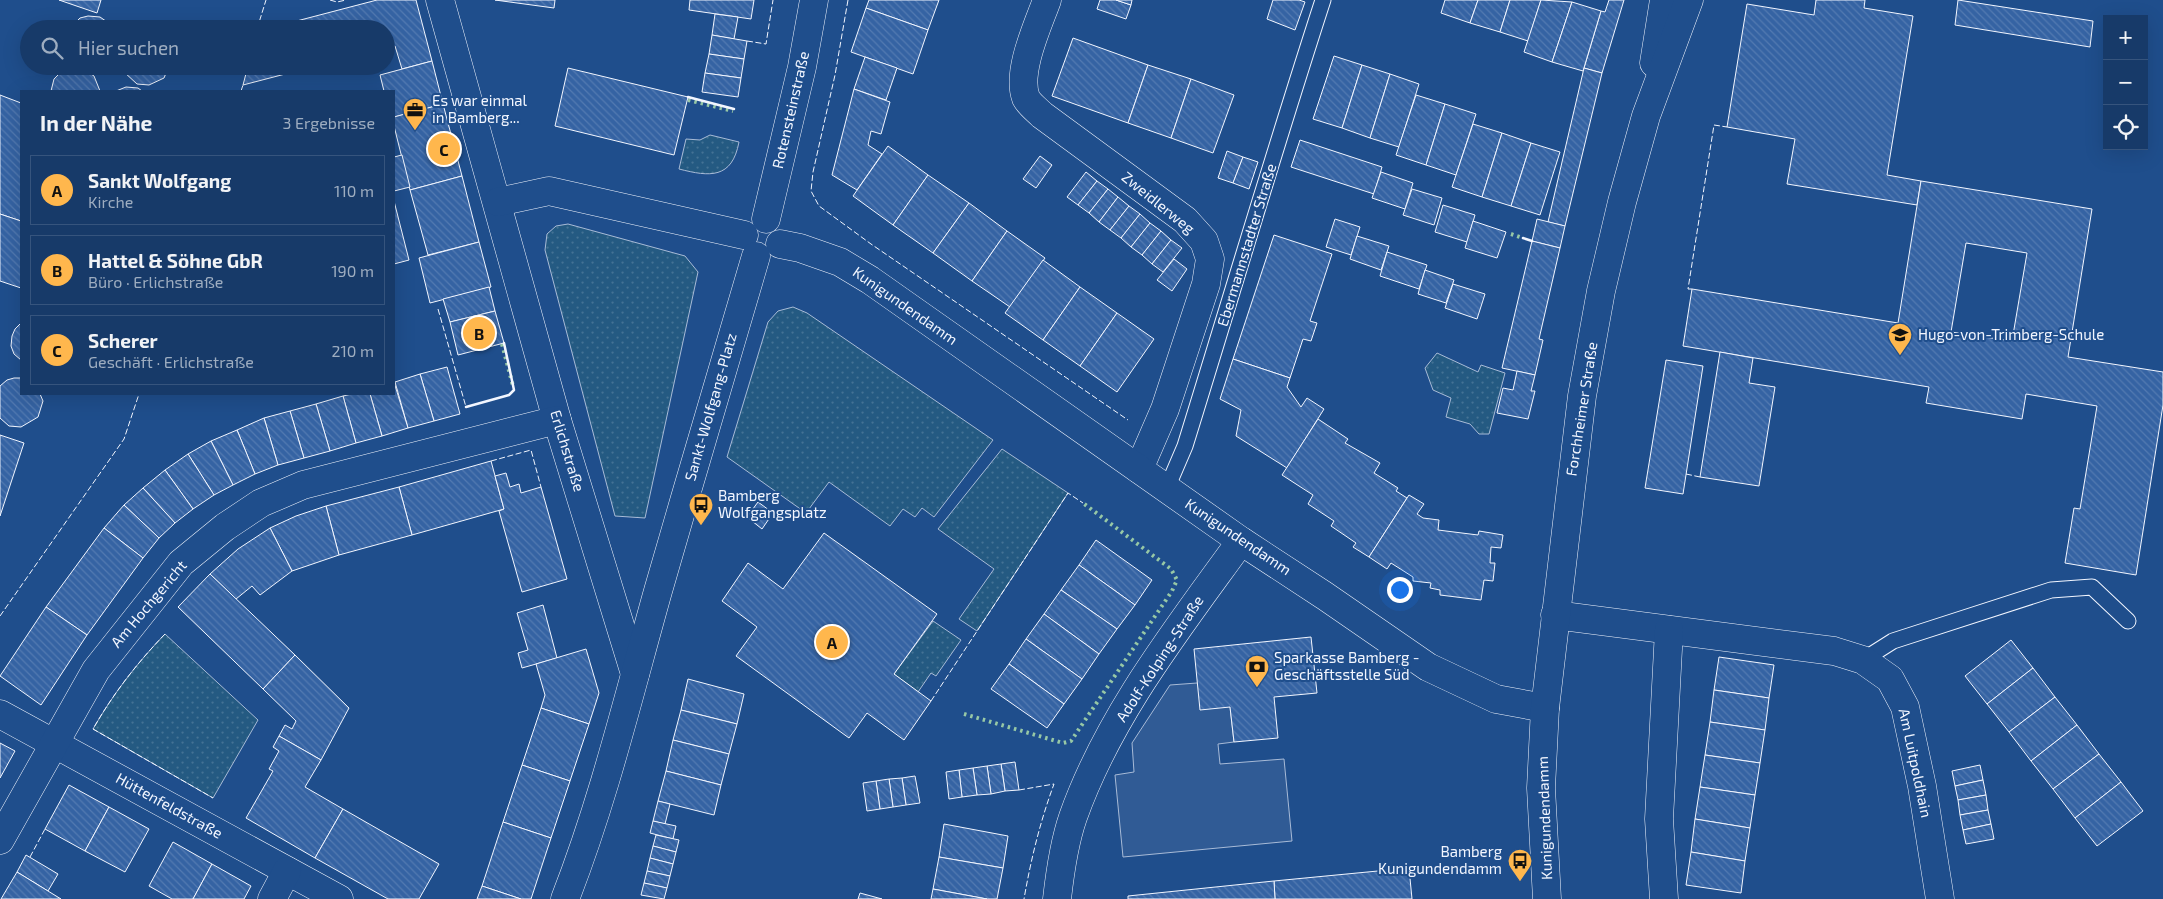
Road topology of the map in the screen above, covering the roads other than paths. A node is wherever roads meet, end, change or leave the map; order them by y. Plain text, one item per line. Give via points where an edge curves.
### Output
1 (440, 0) edge
2 (814, 0) edge
3 (1047, 0) edge
4 (1323, 0) edge
5 (1664, 0) edge
6 (1690, 0) edge
7 (1646, 116) junction
8 (498, 202) junction
9 (766, 219) junction
10 (780, 244) junction
11 (750, 246) junction
12 (558, 420) junction
13 (1139, 469) junction
14 (1166, 488) junction
15 (1241, 541) junction
16 (1555, 615) junction
17 (2128, 621) dead end
18 (1669, 630) junction
19 (1863, 660) junction
20 (635, 674) junction
21 (1544, 708) junction
22 (0, 714) edge
23 (56, 743) junction
24 (0, 840) edge
25 (287, 871) junction
26 (272, 899) edge
27 (338, 899) edge
28 (565, 899) edge
29 (1057, 899) edge
30 (1548, 899) edge
31 (1664, 899) edge
32 (1940, 899) edge

1 - 8 street, Erlichstraße
2 - 9 street, Rotensteinstraße via 802,67
3 - 13 street, Zweidlerweg via 1026,64 1026,99 1185,220 1204,241 1210,259 1206,284 1165,409
4 - 14 lane, Ebermannstadter Straße via 1185,446
5 - 7 street, Forchheimer Straße
6 - 7 street, Forchheimer Straße
7 - 16 street, Forchheimer Straße via 1601,291 1582,396
8 - 11 street via 549,191
8 - 12 street, Erlichstraße
9 - 10 street via 779,228
9 - 11 street via 751,223
10 - 11 street via 771,256 763,257
10 - 13 street, Kunigundendamm via 840,262 870,280
11 - 20 street, Sankt-Wolfgang-Platz
12 - 20 street, Erlichstraße
12 - 23 street, Am Hochgericht via 303,486 262,503 224,527 181,563 96,670
13 - 14 street, Kunigundendamm
14 - 15 street, Kunigundendamm
15 - 21 street, Kunigundendamm via 1428,667 1496,699
15 - 29 street, Adolf-Kolping-Straße via 1129,701 1090,775 1073,818
16 - 18 street, Am Luitpoldhain
16 - 21 street, Forchheimer Straße
17 - 19 lane via 2092,587 2051,590 1893,641
18 - 19 street, Am Luitpoldhain via 1834,651
18 - 31 street via 1659,819
19 - 32 street, Am Luitpoldhain via 1890,679 1905,707 1922,786
20 - 28 street via 618,741
21 - 30 street, Kunigundendamm via 1541,788
22 - 23 street, Hüttenfeldstraße
23 - 24 street, Am Hochgericht
23 - 25 street, Hüttenfeldstraße
25 - 26 street
25 - 27 street, Hüttenfeldstraße

